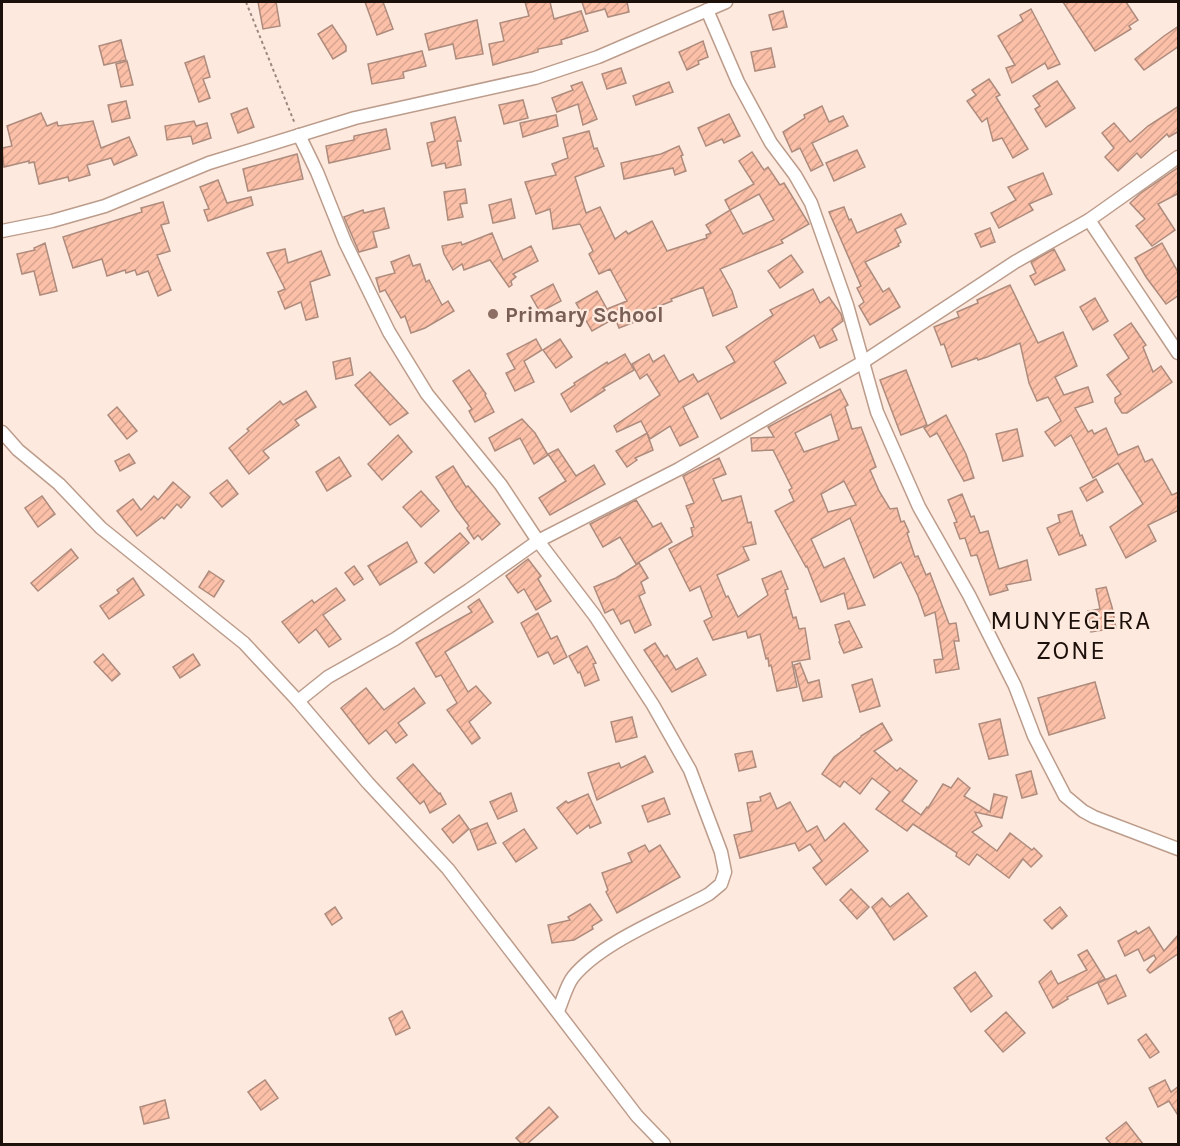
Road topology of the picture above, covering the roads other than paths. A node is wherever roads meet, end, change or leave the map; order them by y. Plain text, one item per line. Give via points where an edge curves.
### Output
1 (726, 2) edge
2 (707, 10) junction
3 (300, 135) junction
4 (1179, 157) edge
5 (1089, 220) junction
6 (2, 231) edge
7 (1179, 353) edge
8 (863, 362) junction
9 (2, 432) edge
10 (538, 541) junction
11 (298, 701) junction
12 (1179, 849) edge
13 (558, 1011) junction
14 (664, 1144) edge

1 - 2 street
2 - 3 street via 598,57 535,78 354,118
2 - 8 street via 738,82 771,143 811,203 848,305
3 - 6 street via 209,164 105,206
3 - 10 street via 345,242 389,332 427,394 501,485
4 - 5 street
5 - 7 street
5 - 8 street via 1015,262
8 - 10 street via 679,469
8 - 12 street via 877,412 919,507 1015,686 1034,736 1065,796 1094,817
9 - 11 street via 101,528 244,643
10 - 11 street via 404,633 328,677
10 - 13 street via 595,616 654,705 690,770 725,872 721,884 709,894 591,958 571,978
11 - 13 street via 448,869
13 - 14 street via 637,1116

